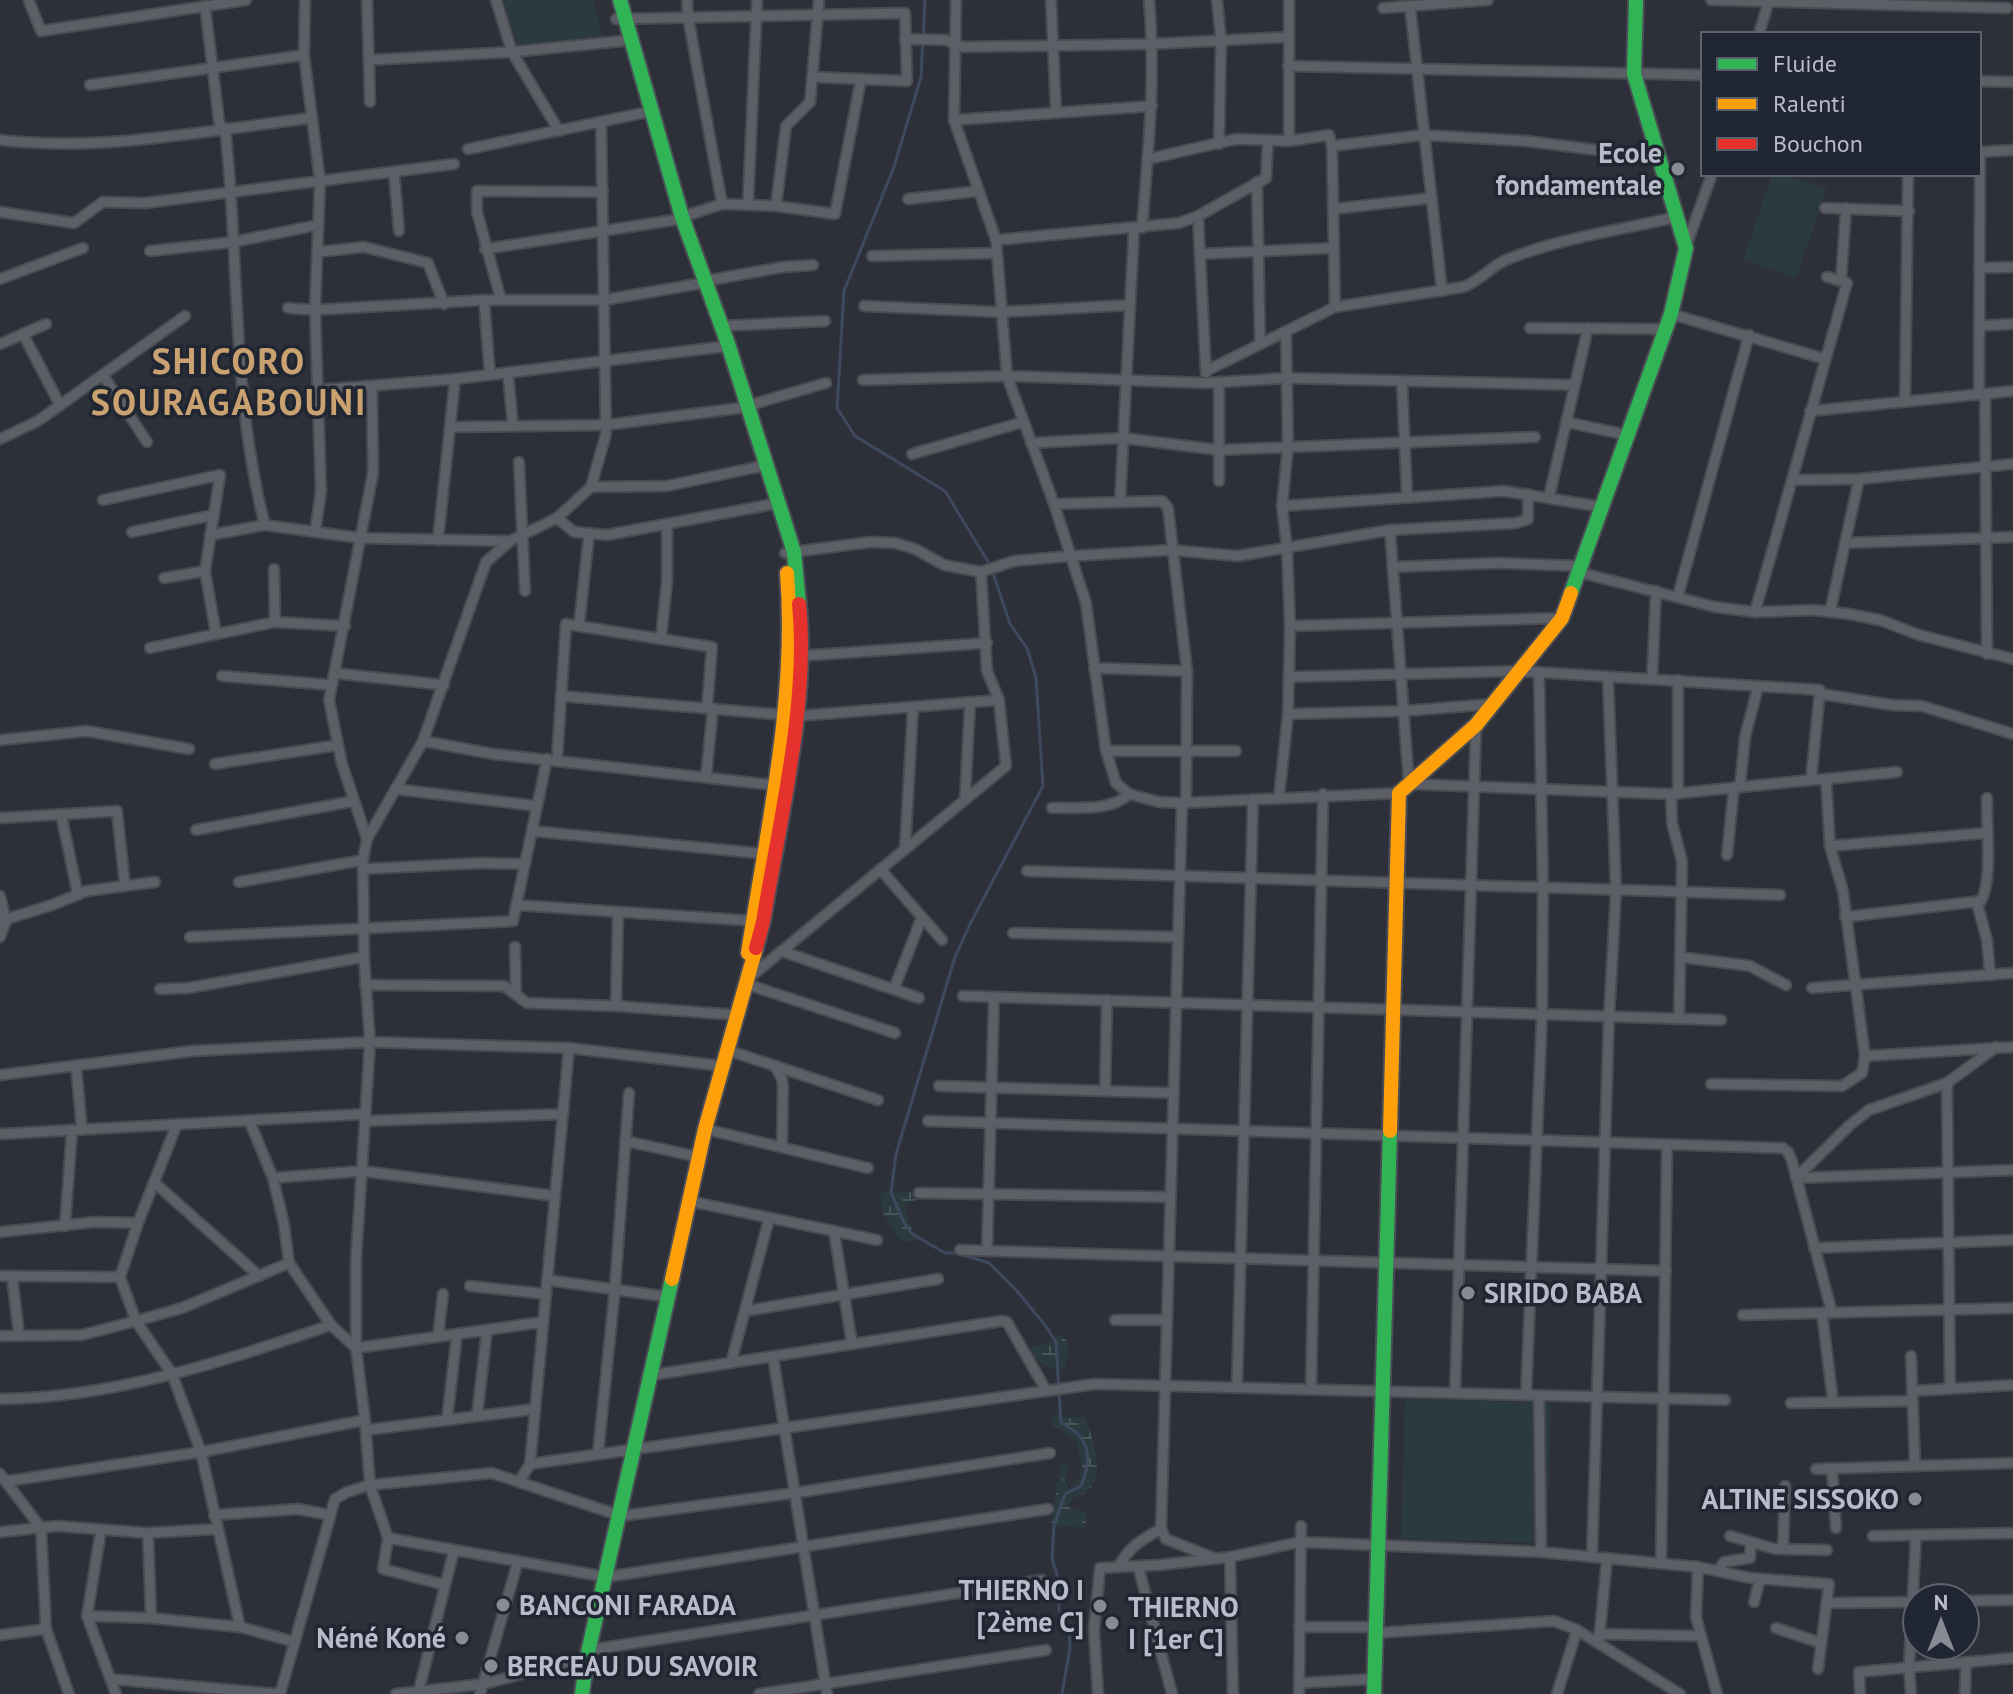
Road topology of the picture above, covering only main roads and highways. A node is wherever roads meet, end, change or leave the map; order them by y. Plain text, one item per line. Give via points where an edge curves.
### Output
1 (611, 0) edge
2 (620, 0) edge
3 (1636, 0) edge
4 (620, 19) junction
5 (678, 218) junction
6 (701, 283) junction
7 (744, 407) junction
8 (791, 715) junction
9 (768, 854) junction
10 (1374, 1686) edge
11 (582, 1694) edge

1 - 4 main road
2 - 4 main road
3 - 10 main road via 1634,74 1686,248 1671,314 1562,618 1476,725 1404,788 1395,882
4 - 5 main road
4 - 5 main road via 622,41
5 - 6 main road
6 - 7 main road
6 - 7 main road via 722,326
7 - 8 main road via 789,552 796,656
8 - 9 main road
8 - 9 main road via 773,785
9 - 11 main road via 746,982 705,1129

